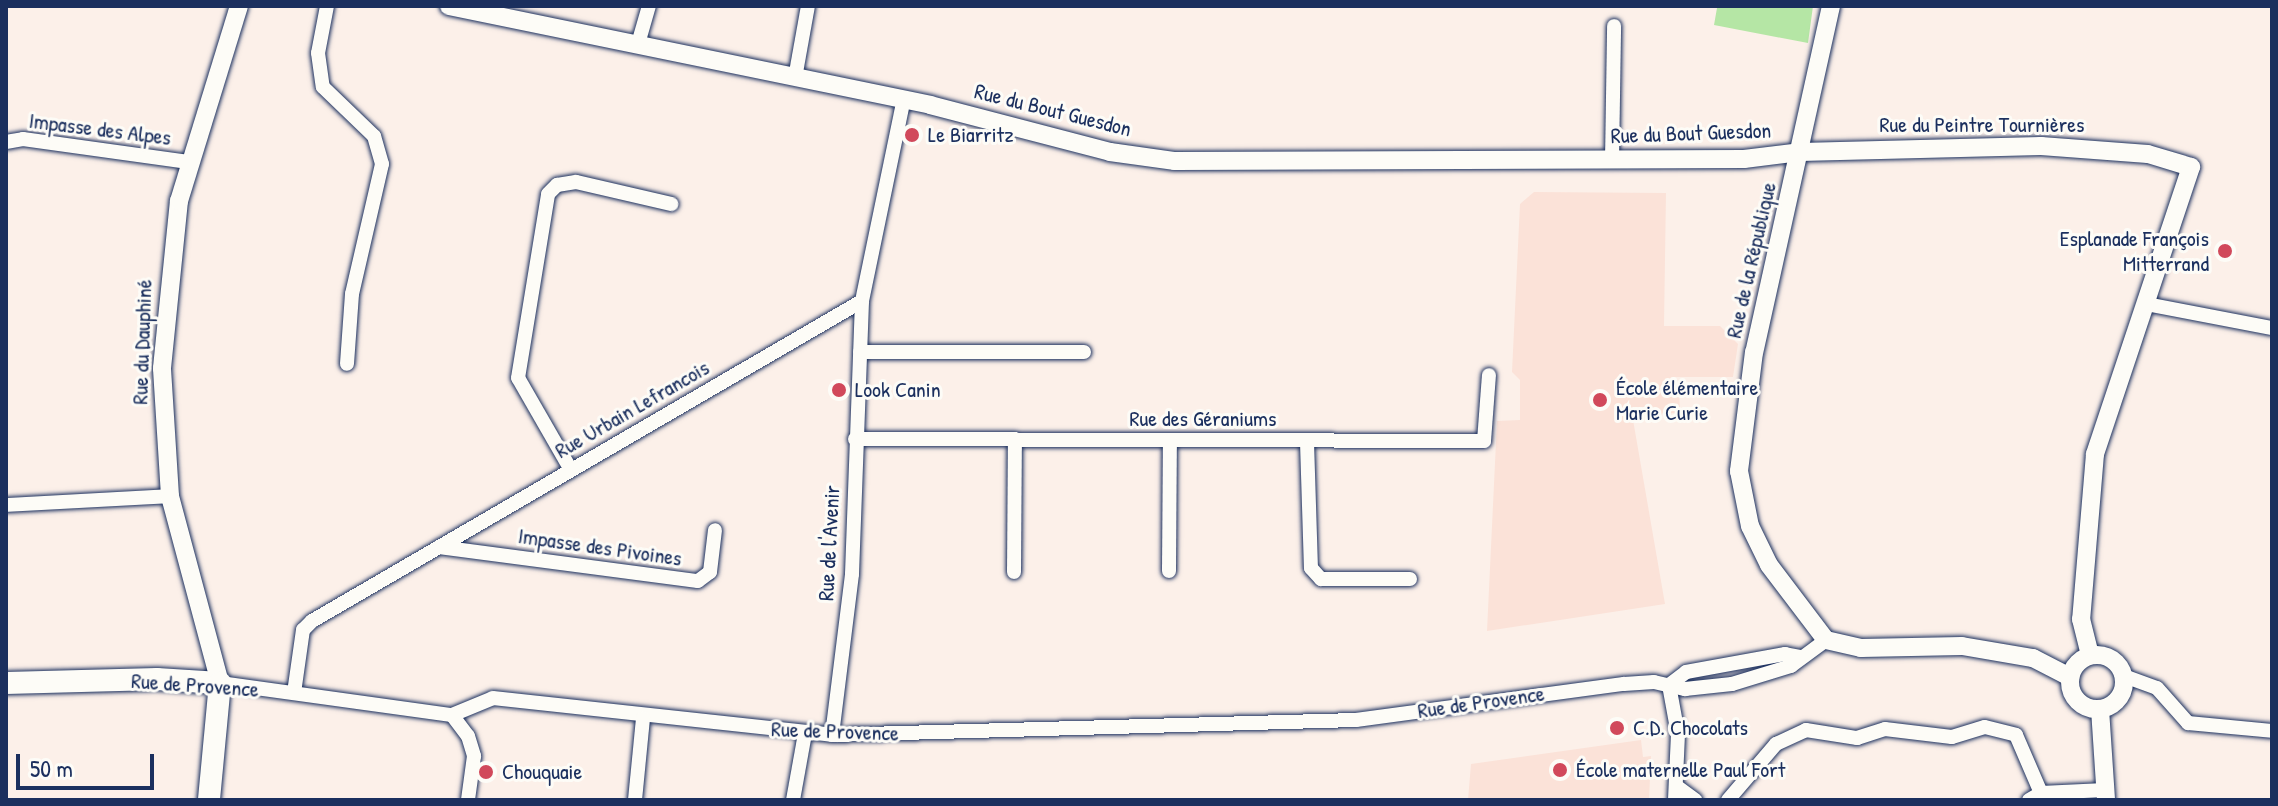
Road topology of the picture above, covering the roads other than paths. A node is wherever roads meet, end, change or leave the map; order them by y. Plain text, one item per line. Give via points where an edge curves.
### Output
1 (239, 6) edge
2 (327, 6) edge
3 (449, 6) edge
4 (649, 6) edge
5 (808, 6) edge
6 (1831, 6) edge
7 (1614, 26) dead end
8 (638, 44) junction
9 (795, 78) junction
10 (904, 99) junction
11 (6, 142) edge
12 (1800, 152) junction
13 (1612, 160) junction
14 (188, 162) junction
15 (671, 204) dead end
16 (862, 301) junction
17 (2146, 304) junction
18 (2272, 328) edge
19 (860, 352) junction
20 (1084, 352) dead end
21 (347, 364) dead end
22 (1489, 375) dead end
23 (855, 439) junction
24 (1015, 439) junction
25 (1170, 441) junction
26 (1307, 442) junction
27 (571, 470) junction
28 (170, 496) junction
29 (6, 505) edge
30 (715, 530) dead end
31 (439, 547) junction
32 (1169, 571) dead end
33 (1014, 572) dead end
34 (1410, 579) dead end
35 (1826, 640) junction
36 (2090, 655) junction
37 (2124, 676) junction
38 (2070, 677) junction
39 (6, 683) edge
40 (220, 683) junction
41 (1669, 685) junction
42 (294, 693) junction
43 (2100, 709) junction
44 (452, 715) junction
45 (643, 718) junction
46 (2272, 731) edge
47 (805, 733) junction
48 (832, 735) junction
49 (1676, 793) edge
50 (2105, 795) edge
51 (2035, 796) edge
52 (209, 800) edge
53 (468, 800) edge
54 (635, 800) edge
55 (793, 800) edge
56 (1695, 800) edge
57 (1728, 800) edge

1 - 14 street, Rue du Dauphiné
2 - 21 street via 318,53 323,87 374,136 382,164 352,294
3 - 8 street, Rue du Bout Guesdon
4 - 8 street
5 - 9 street
6 - 12 street, Rue de la République
7 - 13 street
8 - 9 street, Rue du Bout Guesdon
9 - 10 street, Rue du Bout Guesdon
10 - 13 street, Rue du Bout Guesdon via 1110,152 1175,161
10 - 16 street
11 - 14 street, Impasse des Alpes via 23,139
12 - 13 street, Rue du Bout Guesdon via 1744,159
12 - 17 street, Rue du Peintre Tournières via 2041,146 2164,157 2191,167
12 - 35 street, Rue de la République via 1754,352 1739,471 1750,526 1769,565
14 - 28 street, Rue du Dauphiné via 163,324
15 - 27 street via 576,182 557,185 548,194 517,364 521,388
16 - 19 street, Rue de l'Avenir
16 - 27 street, Rue Urbain Lefrancois
17 - 18 street
17 - 36 street via 2095,454 2081,619
19 - 20 street
19 - 23 street, Rue de l'Avenir
22 - 26 street, Rue des Géraniums via 1484,441
23 - 24 street, Rue des Géraniums
23 - 48 street, Rue de l'Avenir via 852,574
24 - 25 street, Rue des Géraniums
24 - 33 street
25 - 26 street, Rue des Géraniums
25 - 32 street
26 - 34 street via 1311,568 1321,579
27 - 31 street, Rue Urbain Lefrancois
28 - 29 street
28 - 40 street, Rue du Dauphiné
30 - 31 street, Impasse des Pivoines via 710,572 698,581
31 - 42 street, Rue Urbain Lefrancois via 303,630
35 - 38 street via 1861,648 1962,646 2033,658
35 - 41 street, Rue de Provence via 1800,657 1785,654 1686,672
36 - 37 street via 2107,657
36 - 38 street via 2077,663
37 - 43 street via 2122,694
37 - 46 street via 2157,688 2188,723
38 - 43 street via 2077,701
39 - 40 main road, Rue de Provence
40 - 42 street, Rue de Provence
40 - 52 main road
41 - 48 street, Rue de Provence via 1609,685 1356,720
41 - 49 street via 1678,734
42 - 44 street, Rue de Provence
43 - 50 street
44 - 45 street, Rue de Provence via 493,698
44 - 53 street via 468,736 474,756
45 - 47 street, Rue de Provence
45 - 54 street
47 - 48 street, Rue de Provence
47 - 55 street
49 - 56 street
50 - 51 street
51 - 57 street via 2016,735 1985,727 1952,737 1885,729 1857,738 1806,730 1776,744

